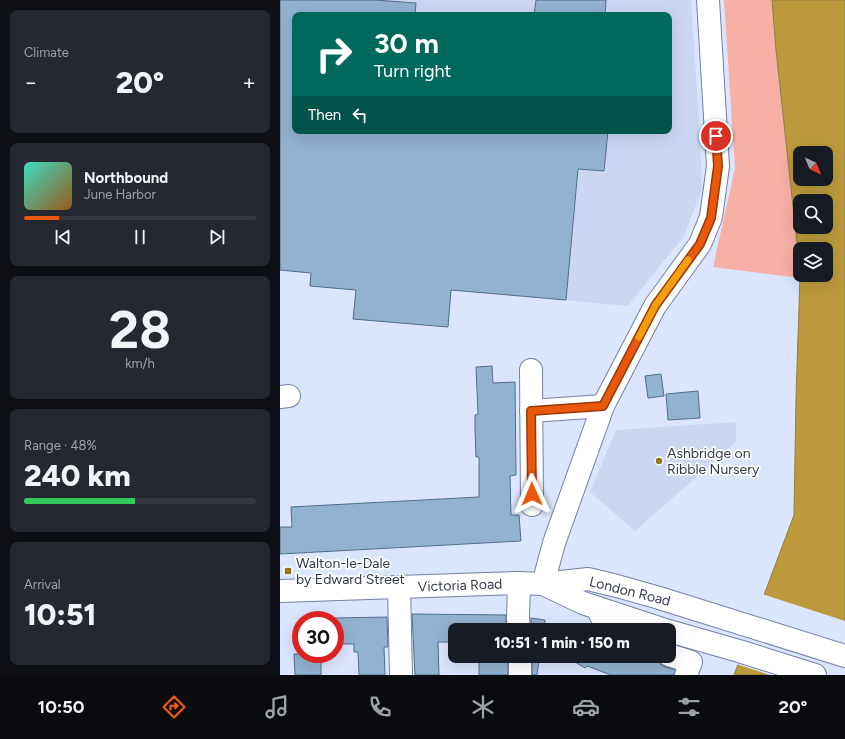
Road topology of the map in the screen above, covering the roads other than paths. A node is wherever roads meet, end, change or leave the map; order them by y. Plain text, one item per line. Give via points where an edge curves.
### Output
1 (708, 0) edge
2 (531, 370) dead end
3 (603, 406) junction
4 (531, 411) junction
5 (532, 505) dead end
6 (519, 583) junction
7 (543, 584) junction
8 (399, 587) junction
9 (280, 591) edge
10 (597, 608) junction
11 (518, 623) edge
12 (604, 623) edge
13 (643, 623) edge
14 (676, 633) edge
15 (845, 656) edge
16 (676, 660) edge
17 (520, 663) edge
18 (688, 669) edge
19 (401, 675) edge
20 (520, 675) edge
21 (815, 675) edge

1 - 3 main road via 718,166 711,218 700,244 655,306
2 - 4 main road
3 - 4 main road
3 - 7 main road via 554,543
4 - 5 main road
6 - 7 main road, Victoria Road
6 - 8 main road, Victoria Road
6 - 11 main road
7 - 10 main road, London Road
7 - 15 main road, London Road via 588,579 643,593
8 - 9 main road, Victoria Road
8 - 19 main road
10 - 12 main road
10 - 13 main road, London Road
14 - 21 main road
16 - 18 main road
17 - 20 main road

